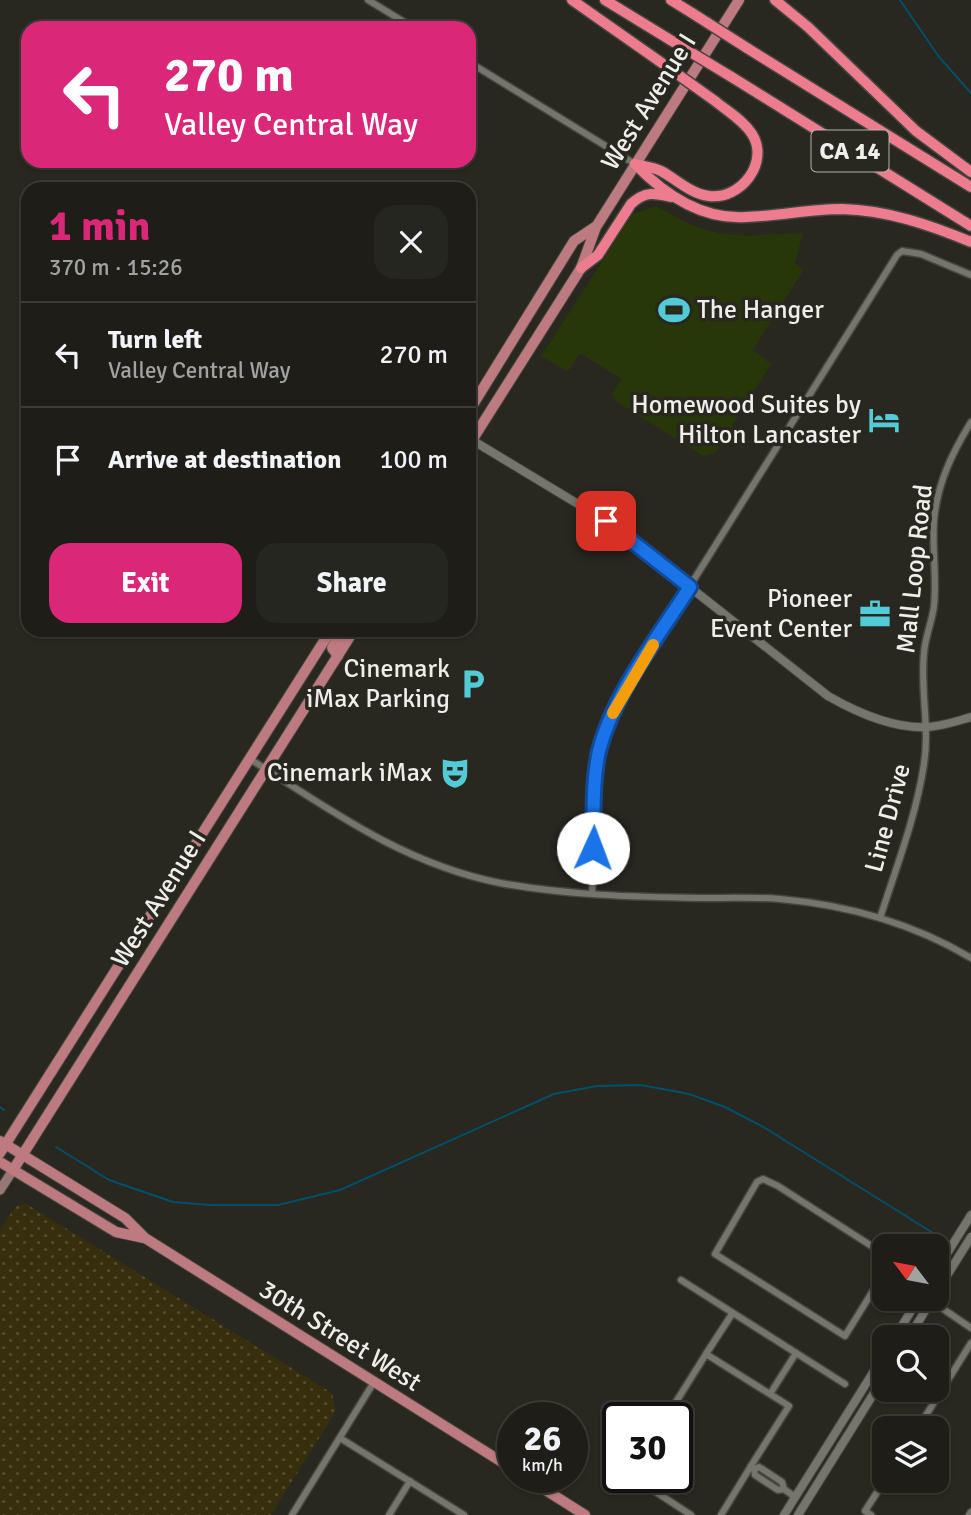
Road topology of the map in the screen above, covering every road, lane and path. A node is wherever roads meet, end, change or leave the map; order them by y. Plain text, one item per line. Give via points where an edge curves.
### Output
1 (368, 0) edge
2 (572, 0) edge
3 (605, 0) edge
4 (671, 0) edge
5 (738, 0) edge
6 (775, 0) edge
7 (402, 21) edge
8 (476, 66) edge
9 (635, 164) junction
10 (971, 172) edge
11 (971, 187) edge
12 (680, 200) junction
13 (971, 226) edge
14 (596, 227) junction
15 (971, 243) edge
16 (581, 268) junction
17 (971, 275) edge
18 (476, 400) edge
19 (971, 422) edge
20 (476, 432) edge
21 (476, 445) edge
22 (690, 587) junction
23 (327, 637) edge
24 (338, 637) edge
25 (350, 637) edge
26 (338, 656) junction
27 (971, 717) edge
28 (926, 727) junction
29 (250, 759) junction
30 (265, 769) junction
31 (592, 894) junction
32 (880, 918) junction
33 (971, 958) edge
34 (2, 1146) edge
35 (22, 1155) junction
36 (0, 1162) edge
37 (13, 1170) junction
38 (0, 1190) edge
39 (971, 1215) edge
40 (971, 1237) edge
41 (145, 1238) junction
42 (872, 1246) edge
43 (949, 1250) edge
44 (949, 1271) edge
45 (681, 1280) dead end
46 (872, 1292) edge
47 (949, 1311) edge
48 (732, 1314) junction
49 (971, 1328) edge
50 (971, 1343) edge
51 (796, 1353) junction
52 (706, 1354) junction
53 (872, 1374) edge
54 (374, 1382) junction
55 (845, 1384) dead end
56 (770, 1394) junction
57 (872, 1396) edge
58 (676, 1402) edge
59 (925, 1416) edge
60 (340, 1438) junction
61 (497, 1459) edge
62 (753, 1468) junction
63 (410, 1481) junction
64 (551, 1493) edge
65 (657, 1493) edge
66 (878, 1493) edge
67 (795, 1497) junction
68 (868, 1513) edge
69 (292, 1515) edge
70 (389, 1515) edge
71 (464, 1515) edge
72 (586, 1515) edge
73 (691, 1515) edge
74 (721, 1515) edge
75 (784, 1515) edge
76 (798, 1515) edge

1 - 7 street
2 - 9 highway, bridge via 739,120 758,149 750,176 726,195 711,196 659,170
3 - 13 highway, CA 14, bridge
4 - 11 highway, CA 14, bridge
5 - 9 main road, West Avenue I
6 - 10 highway via 916,131
8 - 9 street
9 - 12 highway
9 - 14 main road, West Avenue I
12 - 15 highway via 697,210 728,217 816,209 872,212 933,227
12 - 16 highway via 655,193 637,198 598,256
14 - 16 main road, West Avenue I
14 - 18 main road, West Avenue I via 574,241
16 - 20 main road, West Avenue I
17 - 22 street via 921,254 902,250 897,255
19 - 28 street, Mall Loop Road via 945,471 934,522 934,608 924,653
21 - 22 street via 606,521
22 - 28 street via 828,696 864,715
22 - 31 street via 618,701 598,754
23 - 29 main road, West Avenue I
24 - 26 main road via 332,648
25 - 26 main road, West Avenue I
26 - 30 main road, West Avenue I
27 - 28 street
28 - 32 street, Line Drive via 914,811
29 - 30 street
29 - 34 main road, West Avenue I
30 - 31 street via 370,835 416,858 499,883
30 - 35 main road, West Avenue I
31 - 32 street via 779,899 830,905
32 - 33 street
34 - 35 main road, 30th Street West
35 - 37 main road, West Avenue I
35 - 41 main road, 30th Street West via 125,1218
36 - 37 main road, 30th Street West
37 - 38 main road, West Avenue I
37 - 41 main road, 30th Street West via 116,1233
39 - 43 street
40 - 44 street
41 - 54 main road, 30th Street West
42 - 46 street via 763,1179 715,1254 845,1336
45 - 48 street
47 - 49 street
48 - 51 street
48 - 52 street
50 - 59 street
51 - 55 street
51 - 56 street
52 - 56 street
52 - 58 street
53 - 67 street
54 - 60 street
54 - 61 main road, 30th Street West
56 - 62 street via 789,1406
57 - 76 street
60 - 63 street
60 - 69 street
62 - 67 street via 759,1467 782,1482
62 - 74 street
63 - 70 street
63 - 71 street
64 - 72 main road
65 - 73 street
66 - 68 street
67 - 75 street

